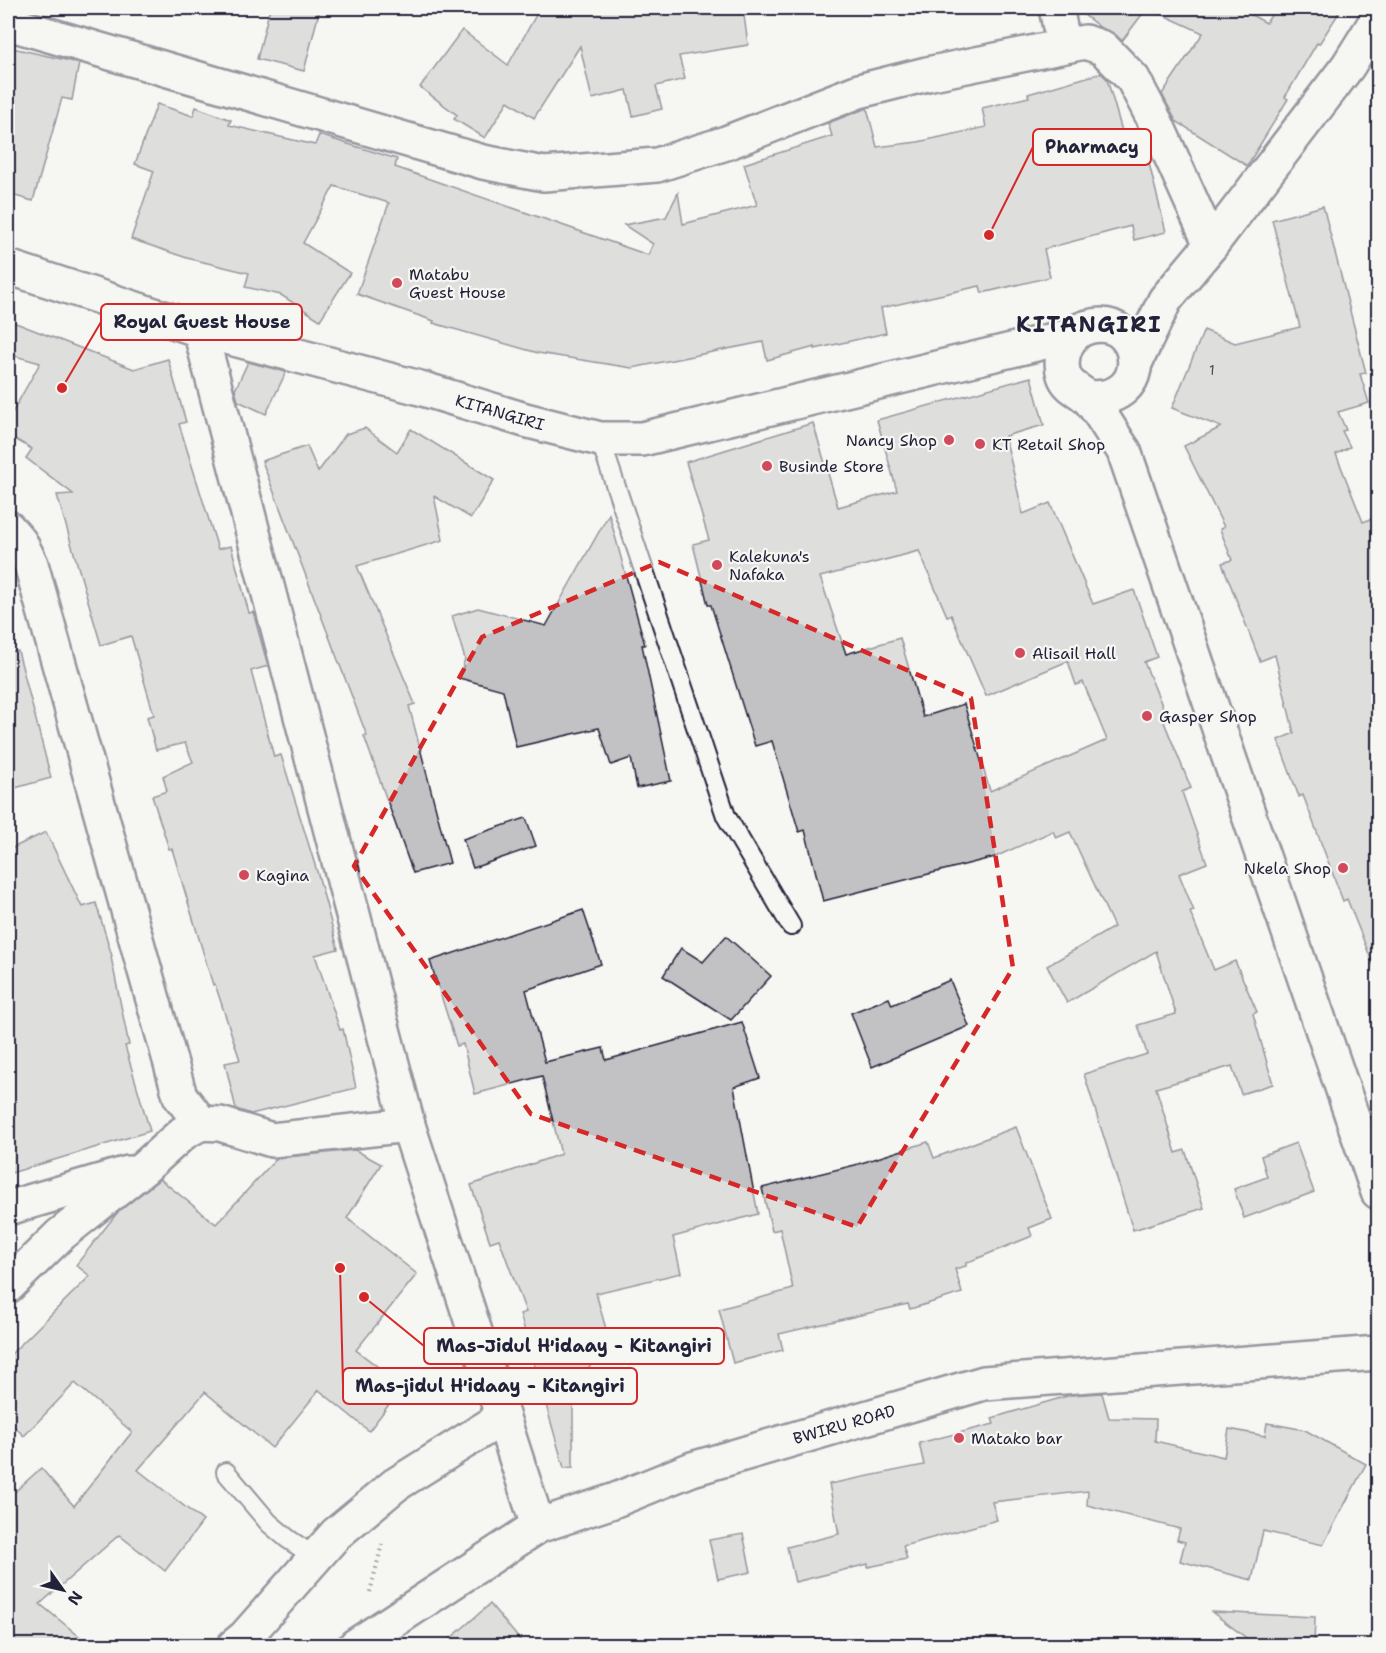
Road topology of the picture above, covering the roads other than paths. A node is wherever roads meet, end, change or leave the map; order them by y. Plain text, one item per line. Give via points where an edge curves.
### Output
1 (1056, 8) edge
2 (1378, 18) edge
3 (8, 23) edge
4 (1064, 46) junction
5 (1211, 245) junction
6 (8, 267) edge
7 (1165, 300) junction
8 (1114, 328) junction
9 (200, 330) junction
10 (1074, 335) junction
11 (1000, 351) junction
12 (1131, 374) junction
13 (1075, 387) junction
14 (600, 439) junction
15 (1124, 451) junction
16 (8, 528) edge
17 (791, 926) dead end
18 (201, 1123) junction
19 (408, 1125) junction
20 (144, 1168) junction
21 (1378, 1192) edge
22 (8, 1208) edge
23 (8, 1286) edge
24 (1378, 1353) edge
25 (502, 1418) junction
26 (226, 1472) dead end
27 (538, 1526) junction
28 (315, 1557) junction
29 (357, 1644) edge
30 (234, 1646) edge

1 - 4 street
2 - 5 street via 1348,66
3 - 4 street via 483,162 544,174 657,165 726,143 859,91
4 - 5 street via 1084,42 1103,48 1132,79
5 - 7 street
6 - 9 street, KITANGIRI
7 - 8 street
7 - 12 street
8 - 10 street via 1100,324 1085,327
8 - 12 street via 1133,347
9 - 14 street, KITANGIRI
9 - 19 street
10 - 11 street, KITANGIRI
10 - 13 street via 1065,347 1062,362
11 - 13 street
11 - 14 street, KITANGIRI via 642,439
12 - 13 street via 1114,395 1100,398
12 - 15 street
13 - 15 street
14 - 17 lane via 726,816
15 - 21 street
16 - 18 street via 31,564 180,1096
18 - 19 street via 220,1124 273,1140
18 - 20 street via 183,1133
19 - 25 street
20 - 22 street
20 - 23 street via 60,1235
24 - 27 street, BWIRU ROAD via 984,1383 692,1469
25 - 27 street
25 - 28 street via 395,1485 336,1534
26 - 28 lane via 269,1523
27 - 29 street, BWIRU ROAD
28 - 30 street

